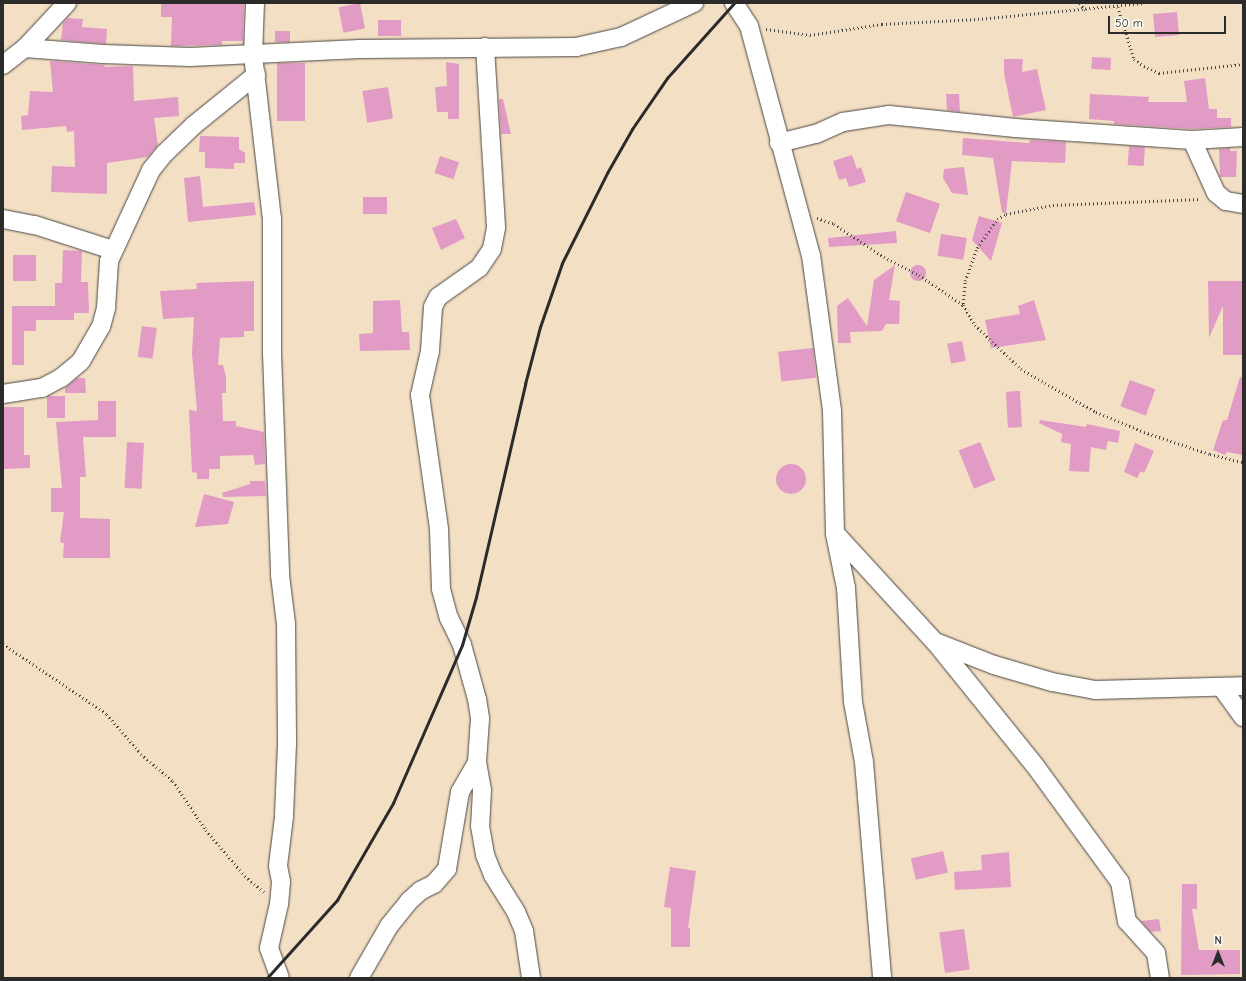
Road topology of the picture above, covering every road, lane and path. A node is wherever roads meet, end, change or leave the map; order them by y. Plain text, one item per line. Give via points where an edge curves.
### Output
1 (67, 3) edge
2 (255, 3) edge
3 (694, 3) edge
4 (734, 3) edge
5 (1080, 3) edge
6 (1143, 3) edge
7 (1118, 7) junction
8 (1085, 10) junction
9 (749, 26) junction
10 (485, 47) junction
11 (25, 48) junction
12 (253, 56) junction
13 (1243, 64) edge
14 (3, 65) edge
15 (256, 75) junction
16 (1243, 137) edge
17 (1192, 140) junction
18 (779, 143) junction
19 (1216, 193) junction
20 (1243, 204) edge
21 (801, 212) junction
22 (3, 219) edge
23 (113, 250) junction
24 (963, 305) junction
25 (3, 394) edge
26 (1243, 462) edge
27 (835, 533) junction
28 (935, 642) junction
29 (3, 644) edge
30 (1243, 686) edge
31 (1222, 688) junction
32 (1243, 717) edge
33 (477, 762) junction
34 (279, 904) junction
35 (280, 978) edge
36 (359, 978) edge
37 (531, 978) edge
38 (882, 978) edge
39 (1160, 978) edge

1 - 11 street
2 - 12 street
3 - 10 street via 621,37 576,47
4 - 9 street
5 - 8 path
6 - 7 path
7 - 8 path
7 - 13 path via 1134,59 1159,73
8 - 9 path via 882,24 810,35 789,34
9 - 18 street
10 - 12 street
10 - 33 street via 496,228 492,249 479,268 438,297 433,307 430,352 420,395 439,529 441,589 449,618 462,645 477,699 480,719
11 - 12 street via 103,54
11 - 14 street
12 - 15 street
15 - 23 street via 194,125 151,170
15 - 34 street via 272,219 272,353 280,575 286,624 287,744 284,817 278,866 281,882
16 - 17 street
17 - 18 street via 1015,128 889,115 843,122 816,134
17 - 19 street
18 - 21 street
19 - 20 street via 1226,201
19 - 24 path via 1197,201 1052,205 1006,214 998,219 977,248 964,282
21 - 24 path via 834,224 884,257 919,275
21 - 27 street via 811,255 832,411
22 - 23 street via 35,224
23 - 25 street via 109,261 106,308 101,327 81,361 61,378 42,388
24 - 26 path via 975,325 1021,369 1096,412 1152,435
27 - 28 street
27 - 38 street via 846,588 853,702 864,762
28 - 31 street via 994,665 1052,682 1095,690
28 - 39 street via 1036,767 1120,882 1127,921 1156,953
29 - 34 path via 107,714 141,754 173,782 206,830 245,876
30 - 31 street
31 - 32 street
33 - 36 street via 460,792 447,870 434,884 420,891 409,901 389,926
33 - 37 street via 482,790 480,826 485,855 524,931
34 - 35 street via 269,948

